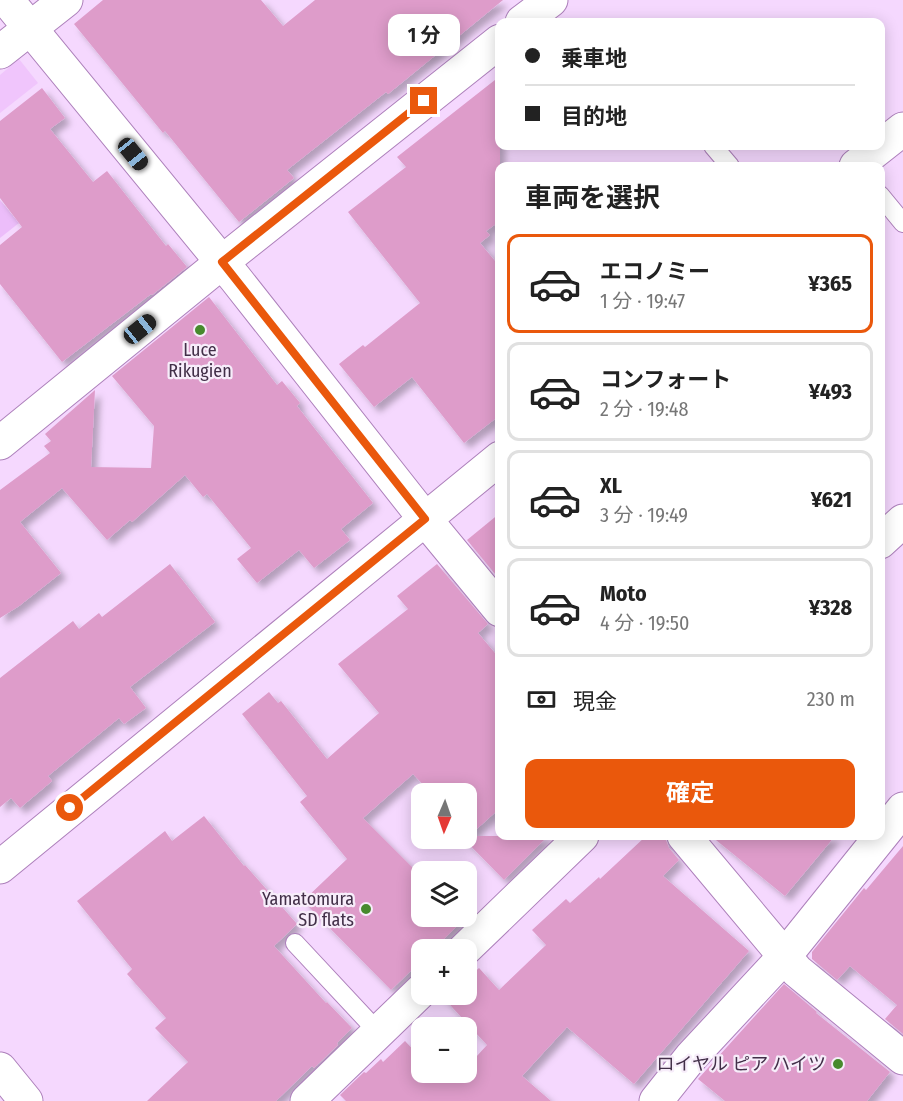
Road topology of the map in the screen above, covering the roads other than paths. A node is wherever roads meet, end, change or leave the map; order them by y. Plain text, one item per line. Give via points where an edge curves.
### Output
1 (8, 0) edge
2 (66, 0) edge
3 (551, 0) edge
4 (527, 18) edge
5 (30, 28) junction
6 (495, 45) edge
7 (0, 52) edge
8 (903, 129) edge
9 (885, 143) edge
10 (716, 150) edge
11 (877, 150) edge
12 (727, 162) edge
13 (862, 162) edge
14 (885, 201) edge
15 (903, 223) edge
16 (222, 262) junction
17 (0, 442) edge
18 (495, 462) edge
19 (425, 519) junction
20 (903, 521) edge
21 (885, 537) edge
22 (495, 604) edge
23 (903, 809) edge
24 (885, 831) edge
25 (578, 840) edge
26 (687, 840) edge
27 (878, 840) edge
28 (0, 867) edge
29 (475, 939) edge
30 (295, 943) dead end
31 (784, 957) junction
32 (411, 1000) edge
33 (378, 1032) junction
34 (903, 1058) edge
35 (0, 1069) edge
36 (26, 1101) edge
37 (307, 1101) edge
38 (656, 1101) edge

1 - 5 street
2 - 5 street
3 - 4 street
5 - 7 street
5 - 16 street
6 - 16 street
8 - 9 street
10 - 12 lane
11 - 13 street
14 - 15 lane
16 - 17 street
16 - 19 street
18 - 19 street
19 - 22 street
19 - 28 street
20 - 21 street
23 - 24 street
25 - 29 street
26 - 31 street
27 - 31 street
30 - 33 lane
31 - 34 street
31 - 38 street
32 - 33 street
33 - 37 street
35 - 36 street

